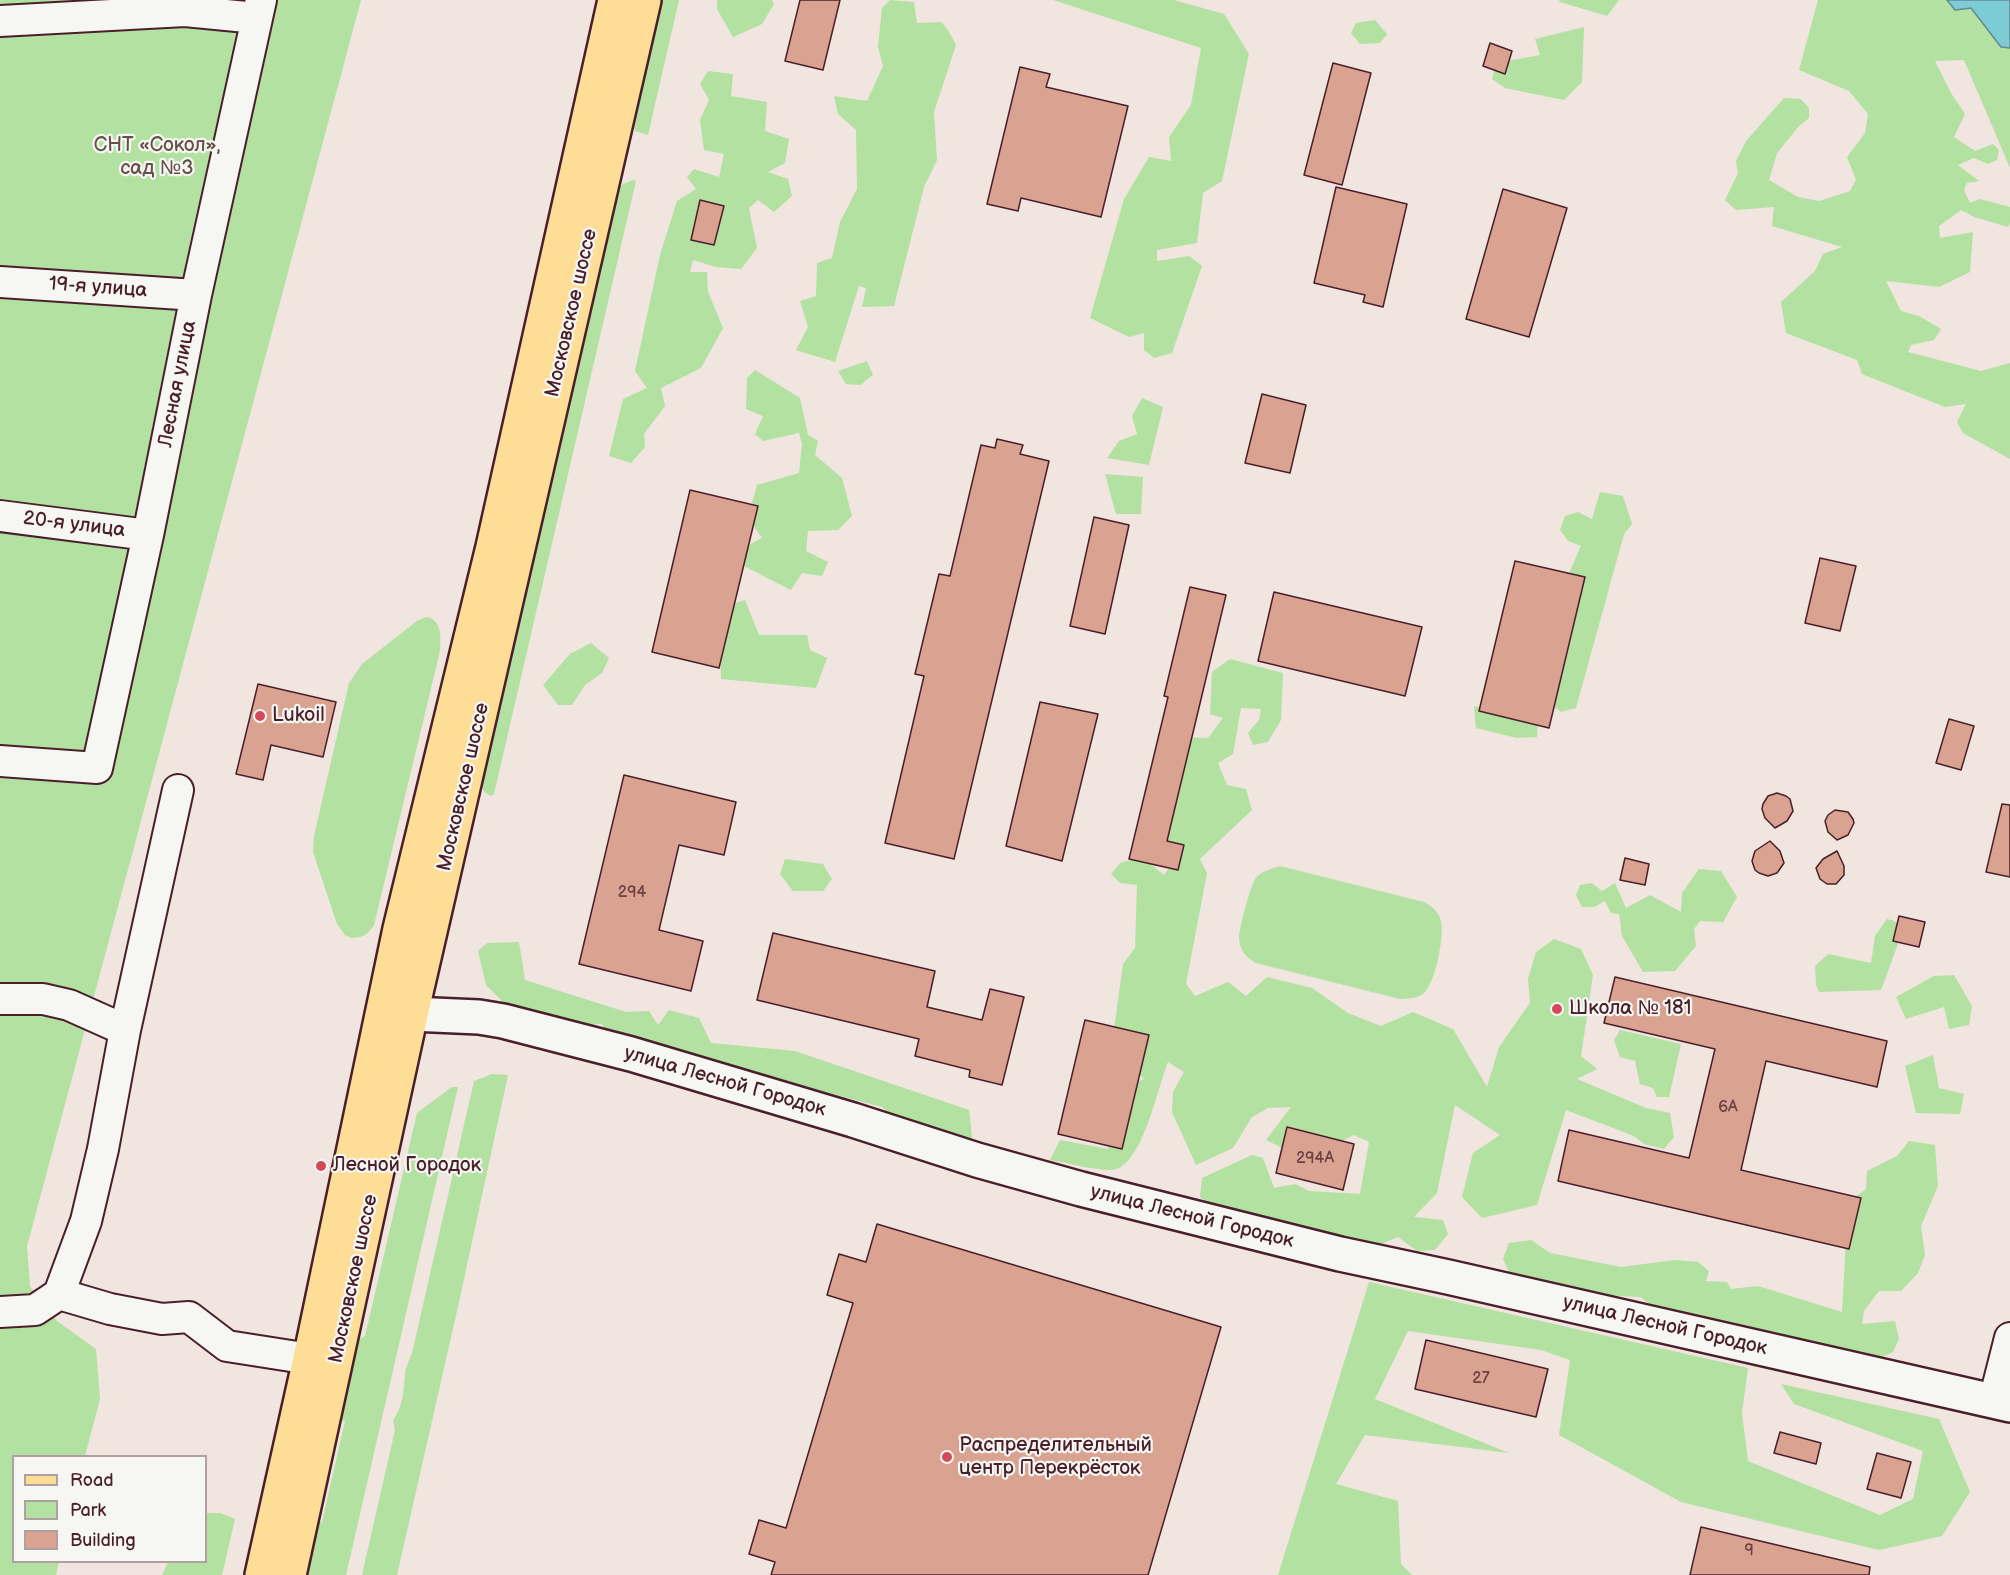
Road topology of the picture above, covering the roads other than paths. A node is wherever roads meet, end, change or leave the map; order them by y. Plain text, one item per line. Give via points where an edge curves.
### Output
1 (615, 0) edge
2 (644, 0) edge
3 (259, 9) edge
4 (0, 21) edge
5 (0, 282) edge
6 (196, 295) junction
7 (0, 516) edge
8 (148, 535) junction
9 (0, 761) edge
10 (178, 790) dead end
11 (0, 999) edge
12 (396, 1018) junction
13 (125, 1030) junction
14 (59, 1294) junction
15 (0, 1312) edge
16 (2010, 1338) edge
17 (310, 1359) junction
18 (2002, 1403) edge
19 (262, 1575) edge
20 (289, 1575) edge

1 - 12 main road, Московское шоссе via 493,547 403,917
2 - 12 main road, Московское шоссе
3 - 4 street
3 - 6 street, Лесная улица
5 - 6 street, 19-я улица
6 - 8 street, Лесная улица
7 - 8 street, 20-я улица
8 - 9 street, Лесная улица via 97,768
10 - 13 street
11 - 13 street via 43,999 69,1005
12 - 17 main road, Московское шоссе
12 - 18 street, улица Лесной Городок via 470,1017 503,1021 631,1054 1081,1189 1340,1254
12 - 20 main road, Московское шоссе
13 - 14 street via 86,1221
14 - 15 street via 35,1310
14 - 17 street via 162,1319 189,1317 227,1346
16 - 18 street
17 - 19 main road, Московское шоссе

